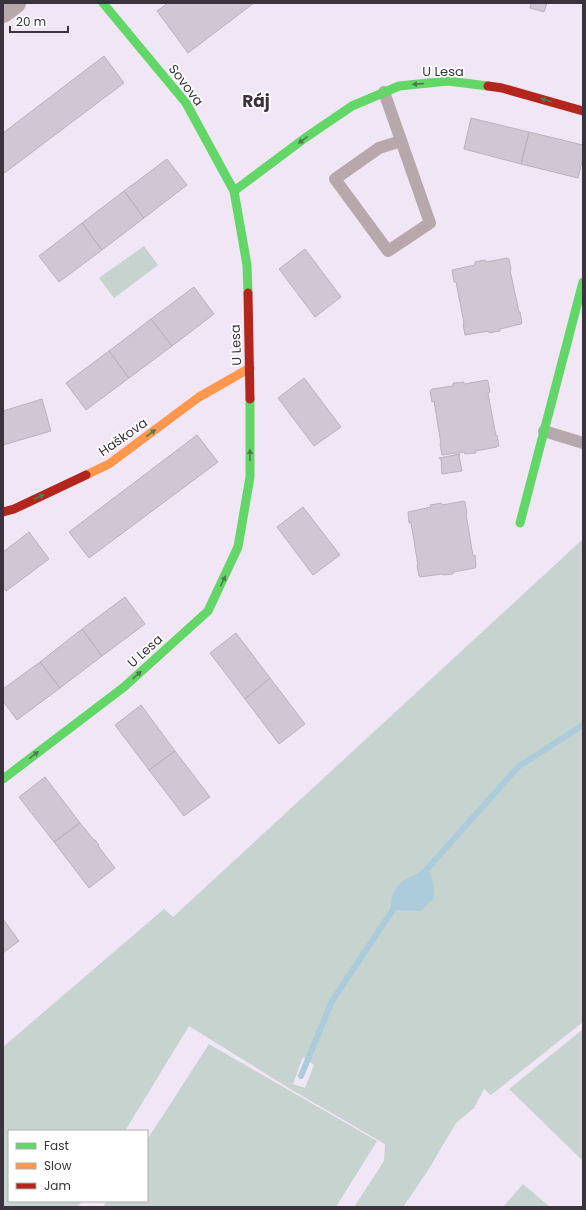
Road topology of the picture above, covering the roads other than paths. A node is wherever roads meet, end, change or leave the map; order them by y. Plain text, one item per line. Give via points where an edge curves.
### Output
1 (14, 3) edge
2 (103, 3) edge
3 (3, 12) edge
4 (384, 92) junction
5 (583, 111) edge
6 (401, 141) junction
7 (234, 191) junction
8 (583, 282) edge
9 (250, 368) junction
10 (544, 431) junction
11 (583, 443) edge
12 (3, 512) edge
13 (520, 523) dead end
14 (3, 779) edge

1 - 3 street
2 - 7 street, Sovova via 186,103
5 -> 4 street, U Lesa via 502,88 448,81 399,86
4 - 6 lane
4 -> 7 street, U Lesa via 352,106
6 - 6 lane via 430,223 388,251 335,178 379,148
7 - 9 street, U Lesa via 247,265
8 - 10 street
12 -> 9 street, Haškova via 109,464 199,397
14 -> 9 street, U Lesa via 124,687 208,611 238,547 250,477
10 - 11 lane
10 - 13 street

